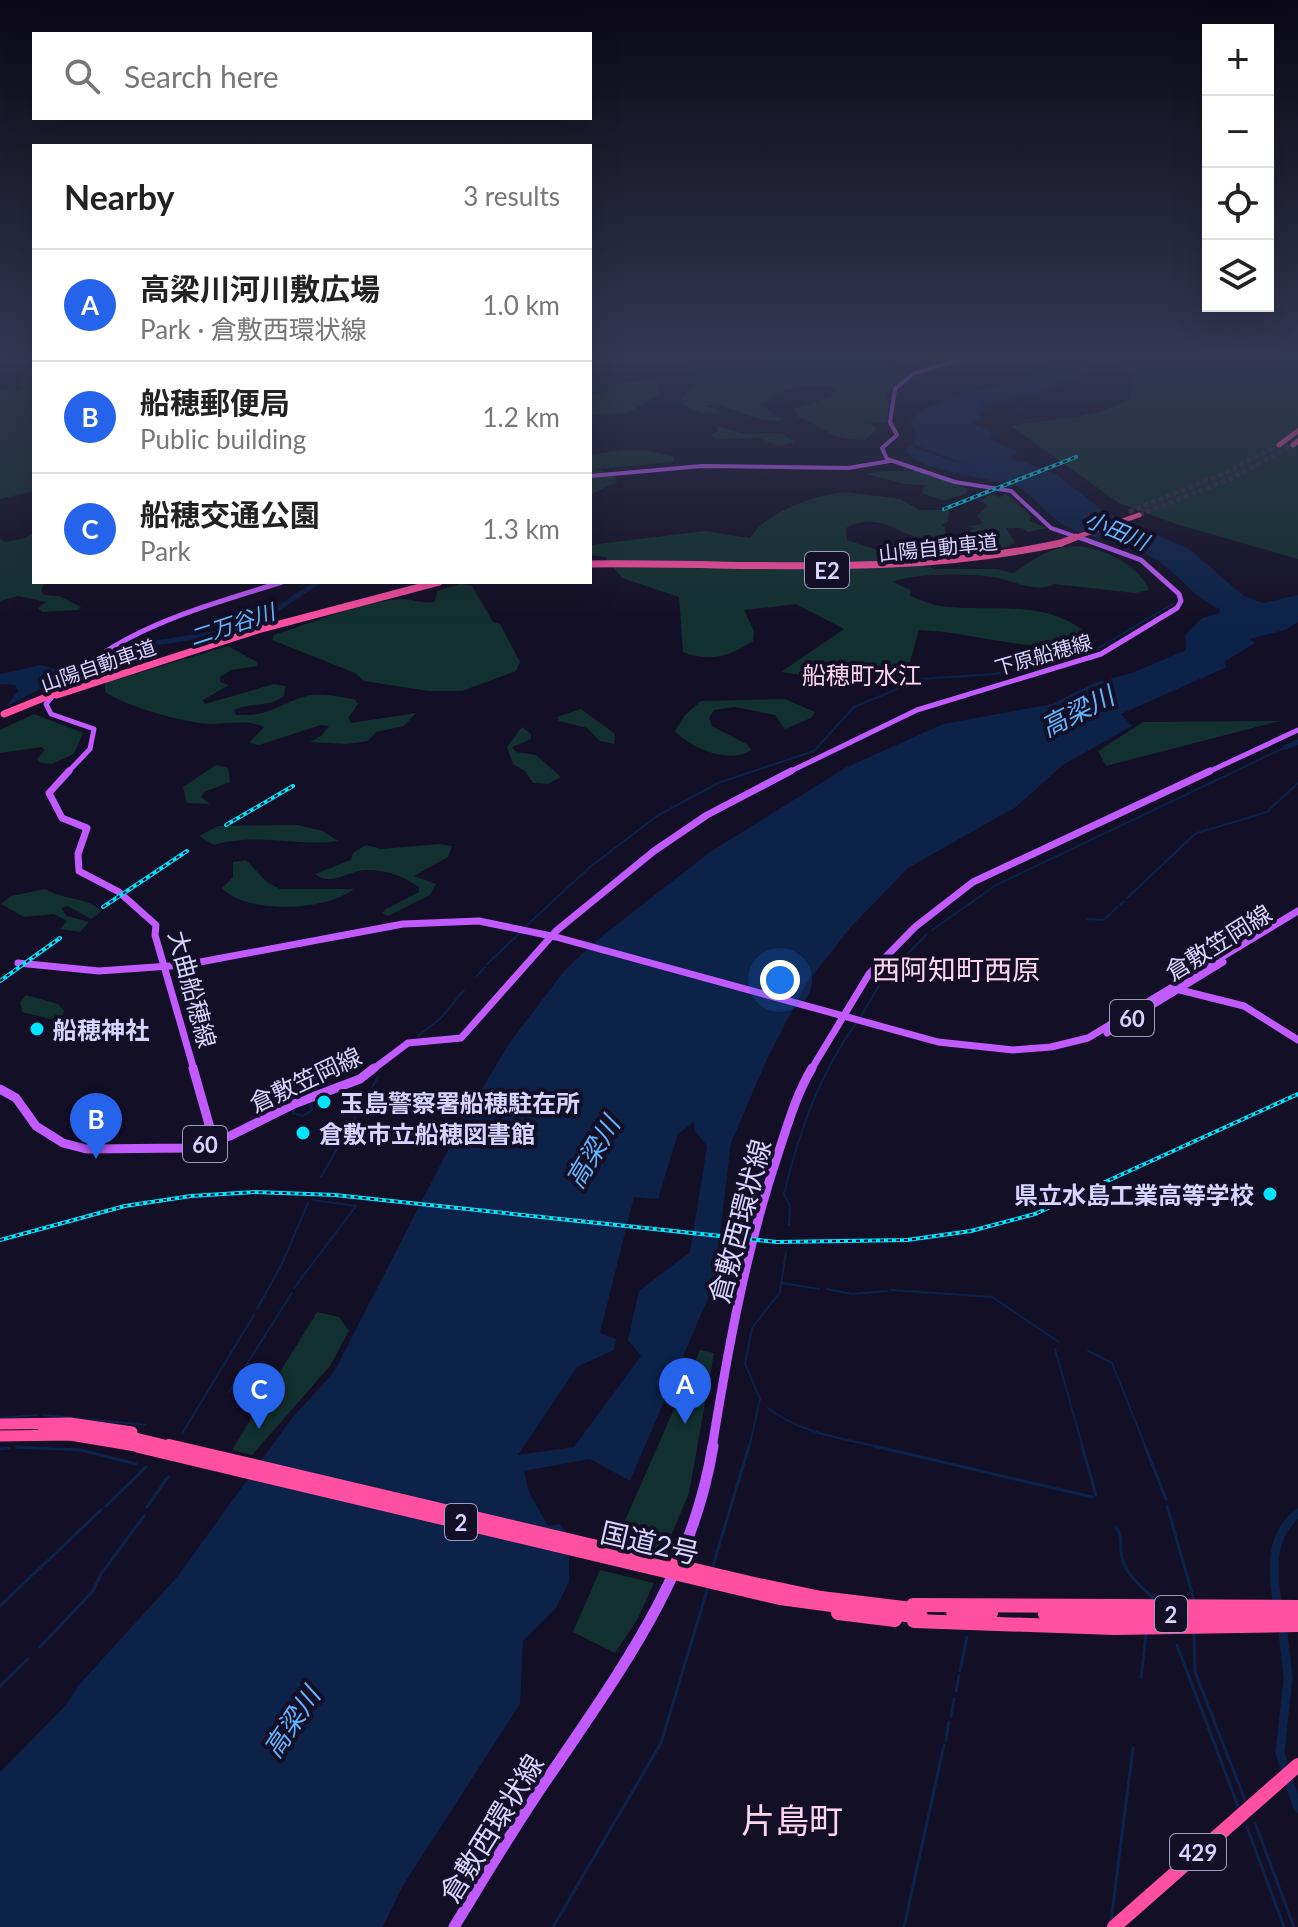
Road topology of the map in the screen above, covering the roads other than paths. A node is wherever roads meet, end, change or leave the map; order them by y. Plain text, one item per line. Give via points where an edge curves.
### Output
1 (887, 445) edge
2 (890, 461) junction
3 (592, 476) edge
4 (1129, 512) tunnel mouth
5 (1139, 515) tunnel mouth
6 (592, 563) edge
7 (592, 563) edge
8 (276, 584) edge
9 (421, 584) edge
10 (431, 584) edge
11 (59, 693) junction
12 (1, 716) edge
13 (1298, 730) edge
14 (1298, 914) edge
15 (551, 936) junction
16 (18, 963) dead end
17 (164, 968) junction
18 (1175, 989) junction
19 (845, 1017) junction
20 (1298, 1040) edge
21 (0, 1089) edge
22 (214, 1142) junction
23 (0, 1433) edge
24 (296, 1480) junction
25 (1298, 1607) edge
26 (1298, 1613) edge
27 (920, 1614) junction
28 (1045, 1617) junction
29 (1298, 1622) edge
30 (1290, 1772) edge
31 (454, 1927) edge
32 (1114, 1927) edge

1 - 2 main road via 882,450
2 - 3 main road via 848,468 702,466
2 - 15 main road, 下原船穂線 via 955,482 1011,491 1056,531 1144,562 1176,590 1181,603 1101,654 917,710 743,794 645,858
4 - 6 highway, 山陽自動車道 / E2, bridge via 1052,542 985,558 899,567
5 - 7 highway, 山陽自動車道 / E2, bridge via 1061,543 975,562 900,569
8 - 17 main road, 大曲船穂線 via 148,627 70,676 46,704 51,714 85,723 95,732 86,755 49,790 62,818 87,828 77,867 119,892 156,925
9 - 11 highway, 山陽自動車道 via 245,631
10 - 11 highway, 山陽自動車道 via 247,633
11 - 12 highway, 山陽自動車道, bridge
11 - 12 highway, 山陽自動車道, bridge
13 - 19 main road, 倉敷西環状線 via 973,882 888,952
14 - 18 main road, 倉敷笠岡線 / 60
15 - 17 main road, 倉敷笠岡線 / 60 via 494,922 424,921
15 - 19 main road, 倉敷笠岡線 / 60
15 - 22 main road, 倉敷笠岡線 / 60 via 461,1038 408,1043 360,1079
16 - 17 main road, 倉敷笠岡線 / 60 via 99,971
17 - 22 main road, 大曲船穂線
18 - 19 main road, 倉敷笠岡線 / 60 via 1079,1046 1010,1054 946,1046
18 - 20 main road via 1251,1009
19 - 31 main road, 倉敷西環状線 via 800,1088 758,1216 707,1481 664,1598
21 - 22 main road, 倉敷笠岡線 / 60 via 16,1098 44,1132 79,1148 189,1148
23 - 24 highway, bridge via 79,1441
23 - 24 highway, 国道2号 / 2, bridge via 108,1440
23 - 24 highway, bridge via 86,1425 135,1433
24 - 27 highway, 国道2号 / 2, bridge via 821,1598
24 - 27 highway, 国道2号 / 2, bridge via 816,1609
25 - 27 highway
26 - 28 highway, 2
27 - 28 highway, 2
27 - 29 highway via 1114,1628
28 - 29 highway, 2
30 - 32 highway, 429

